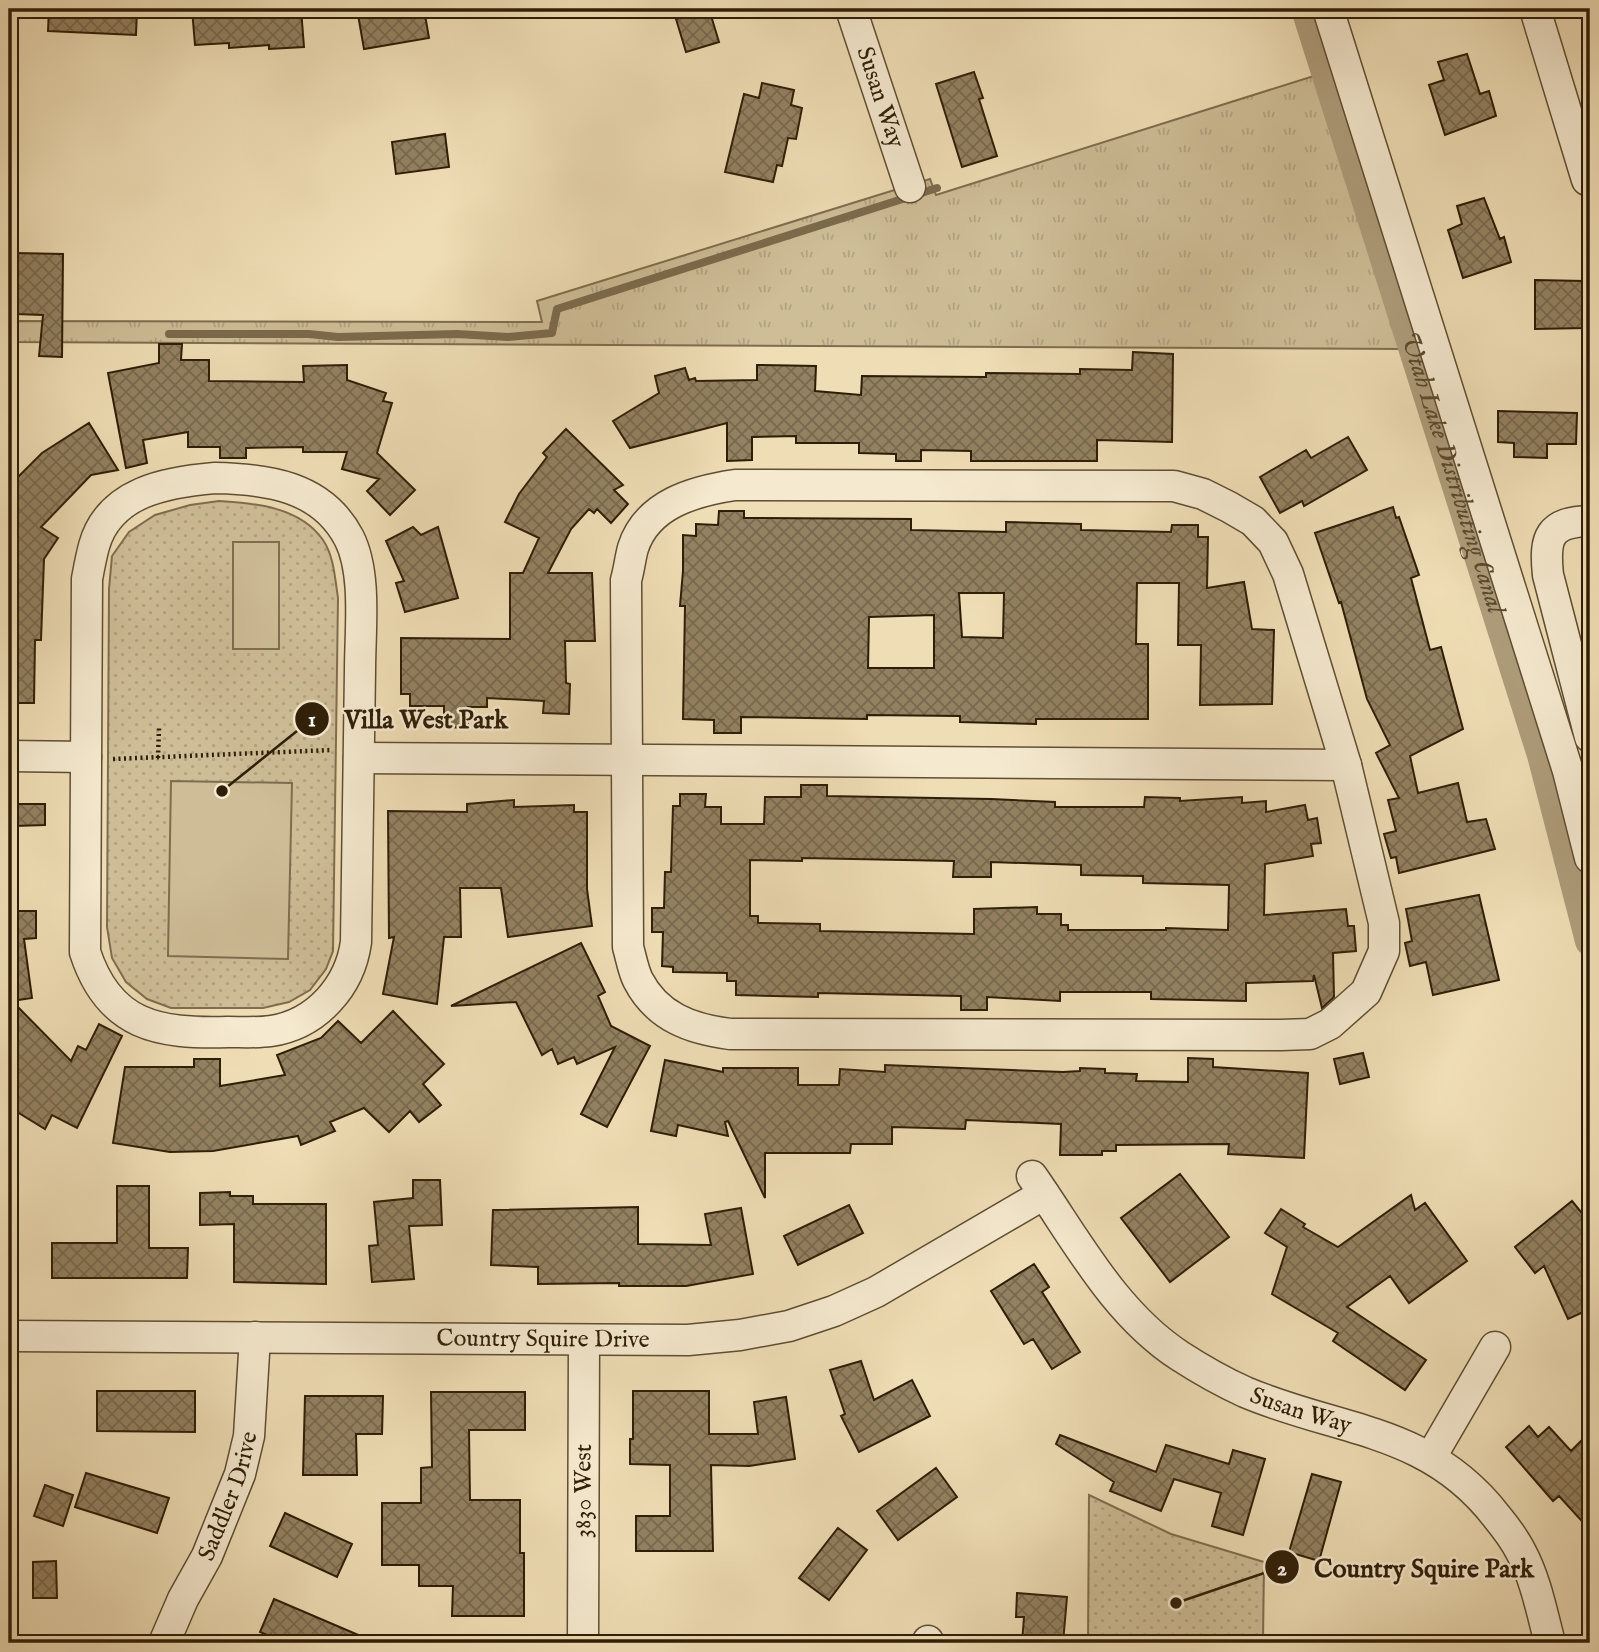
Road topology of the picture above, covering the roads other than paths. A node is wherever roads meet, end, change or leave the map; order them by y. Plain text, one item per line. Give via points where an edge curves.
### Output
1 (851, 9) edge
2 (1328, 9) edge
3 (1535, 9) edge
4 (1589, 180) edge
5 (910, 187) dead end
6 (1583, 521) edge
7 (1590, 737) edge
8 (9, 756) edge
9 (86, 757) junction
10 (359, 758) junction
11 (627, 759) junction
12 (1346, 765) junction
13 (1590, 858) edge
14 (1038, 1185) joint
15 (9, 1336) edge
16 (255, 1337) junction
17 (584, 1340) junction
18 (1495, 1346) dead end
19 (1431, 1457) junction
20 (164, 1643) edge
21 (583, 1643) edge
22 (1550, 1643) edge

1 - 5 street, Susan Way
2 - 13 street via 1563,757
3 - 4 street
6 - 7 street via 1560,525 1545,552
8 - 9 street
9 - 10 street via 84,933 92,974 104,993 145,1024 179,1032 269,1031 300,1022 337,992 349,972 356,942
9 - 10 street via 87,579 94,544 108,518 130,499 157,486 215,478 265,480 301,492 320,504 349,538 360,595
10 - 11 street
11 - 12 street
11 - 12 street via 626,580 634,545 649,522 674,501 735,485 1174,486 1229,507 1253,521 1273,542 1288,574
11 - 12 street via 628,947 637,979 671,1017 699,1030 730,1034 1310,1034 1330,1024 1366,992 1384,951 1384,923
14 - 17 street, Country Squire Drive via 876,1292 834,1311 740,1335
14 - 19 street, Susan Way via 1122,1304 1159,1342 1246,1392
15 - 16 street, Country Squire Drive
16 - 17 street, Country Squire Drive
16 - 20 street, Saddler Drive via 249,1436 240,1474 207,1556
17 - 21 street, 3830 West
18 - 19 street
19 - 22 street, Susan Way via 1475,1491 1521,1550

